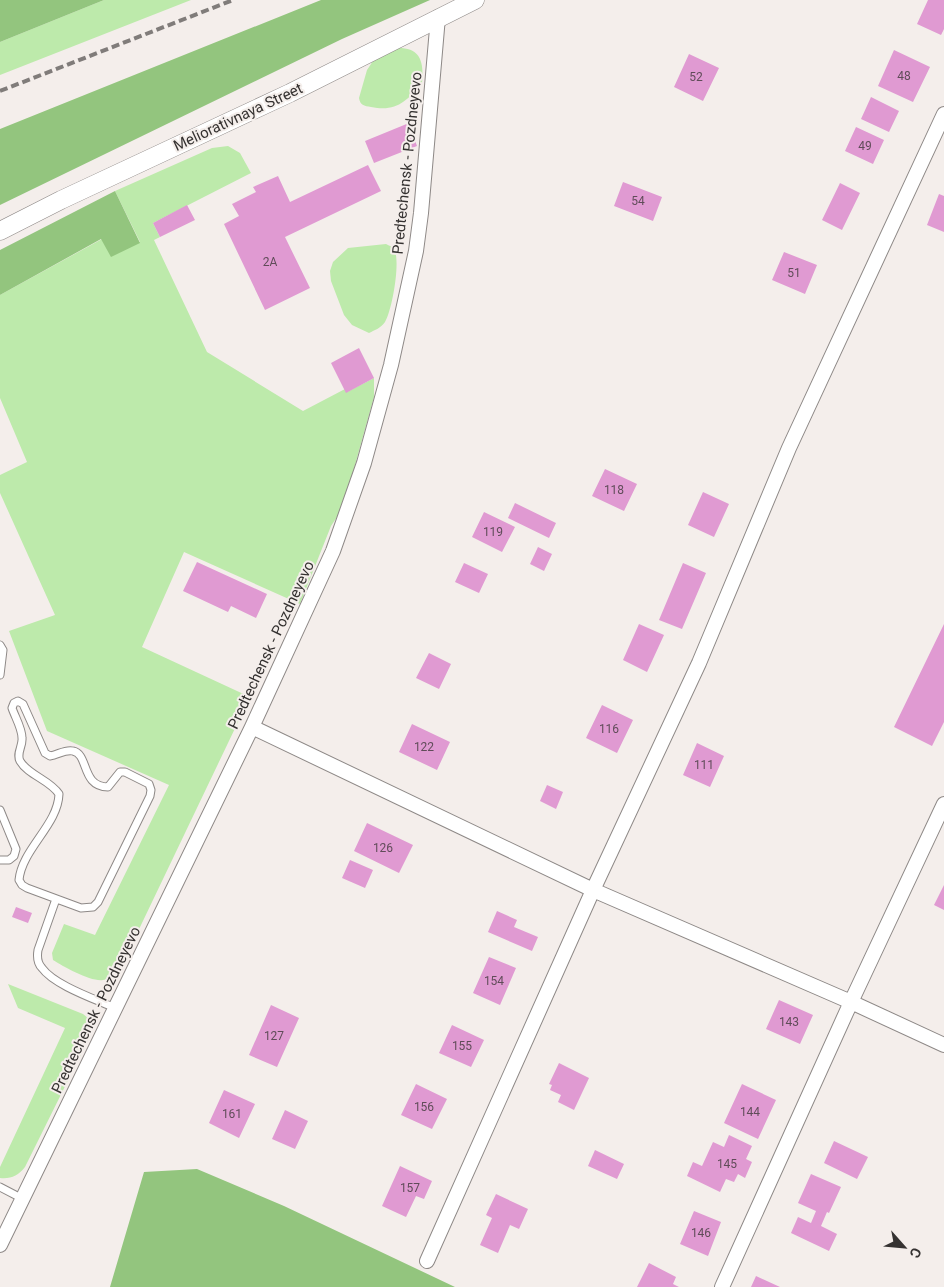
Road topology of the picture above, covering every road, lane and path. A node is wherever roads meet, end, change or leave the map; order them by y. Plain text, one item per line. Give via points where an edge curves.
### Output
1 (475, 0) edge
2 (438, 17) junction
3 (944, 114) edge
4 (0, 231) edge
5 (0, 645) edge
6 (0, 675) edge
7 (252, 727) junction
8 (944, 804) edge
9 (0, 810) edge
10 (0, 860) edge
11 (593, 890) junction
12 (56, 899) junction
13 (851, 1002) junction
14 (115, 1008) junction
15 (944, 1045) edge
16 (0, 1187) edge
17 (23, 1199) junction
18 (0, 1245) edge
19 (427, 1261) dead end
20 (722, 1287) edge

1 - 2 street, Meliorativnaya Street
2 - 4 street, Meliorativnaya Street via 290,93
2 - 7 street, Predtechensk - Pozdneyevo via 416,251 391,365 364,463 333,550
3 - 11 street via 825,368 699,663
5 - 6 lane via 3,650
7 - 11 street
7 - 14 street, Predtechensk - Pozdneyevo
8 - 13 street
9 - 10 lane via 16,849 9,860
11 - 13 street
11 - 19 street
12 - 12 lane via 26,888 19,880 24,864 55,810 59,794 55,787 19,759 21,731 12,708 18,701 23,704 45,753 50,756 65,751 78,752 94,783 103,787 108,787 120,772 125,772 149,784 151,790 93,908 81,908
12 - 14 lane via 38,950 41,968 54,980
13 - 15 street
13 - 20 street
14 - 17 street, Predtechensk - Pozdneyevo
16 - 17 lane
17 - 18 street, Predtechensk - Pozdneyevo

